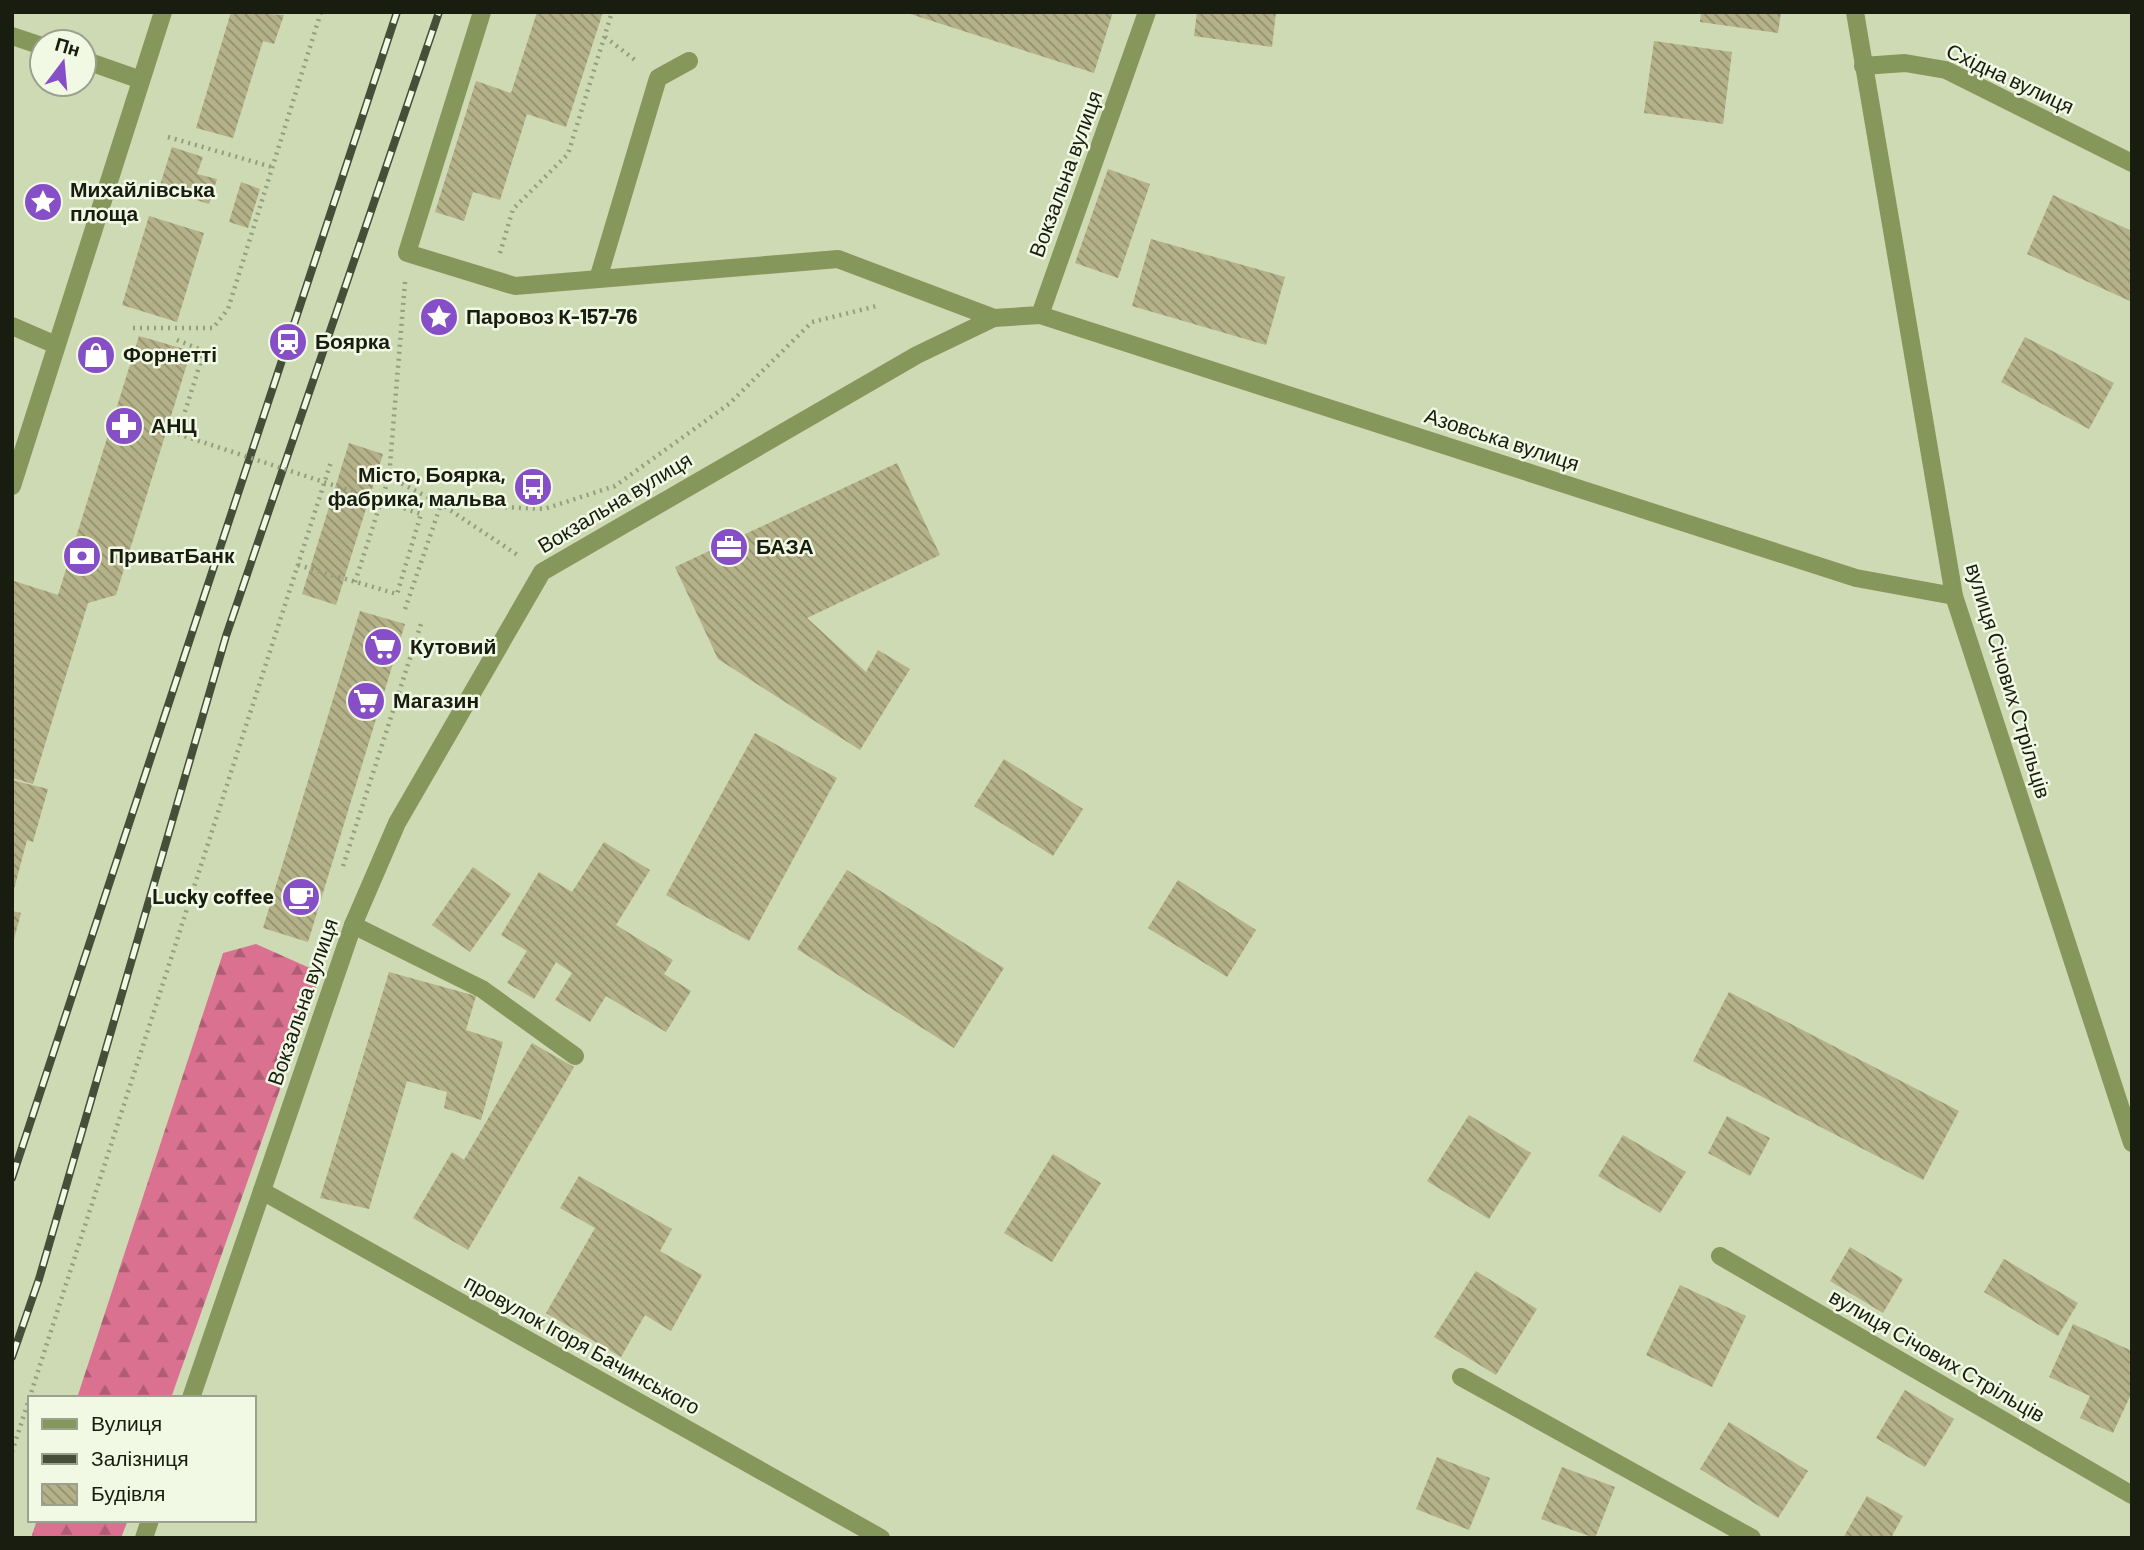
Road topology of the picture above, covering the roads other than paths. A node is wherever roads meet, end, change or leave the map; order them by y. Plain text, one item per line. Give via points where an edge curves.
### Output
1 (163, 12) edge
2 (482, 12) edge
3 (1147, 12) edge
4 (1855, 12) edge
5 (689, 61) dead end
6 (98, 65) edge
7 (1863, 66) junction
8 (141, 80) junction
9 (2132, 163) edge
10 (598, 279) junction
11 (1040, 315) junction
12 (994, 318) junction
13 (12, 326) edge
14 (56, 345) junction
15 (12, 486) edge
16 (1954, 596) junction
17 (353, 925) junction
18 (575, 1056) dead end
19 (2132, 1143) edge
20 (262, 1191) junction
21 (1720, 1256) dead end
22 (1461, 1377) dead end
23 (192, 1396) edge
24 (2132, 1495) edge
25 (881, 1538) edge
26 (1752, 1538) edge

1 - 8 street
2 - 10 street via 407,253 515,286
3 - 11 street, Вокзальна вулиця
4 - 7 street, вулиця Січових Стрільців
5 - 10 street via 658,78
6 - 8 street
7 - 9 street, Східна вулиця via 1905,63 1946,70
7 - 16 street, вулиця Січових Стрільців
8 - 14 street
10 - 12 street via 838,259
11 - 12 street, Вокзальна вулиця
11 - 16 street, Азовська вулиця via 1856,578
12 - 17 street, Вокзальна вулиця via 917,355 542,572 397,823
13 - 14 street
14 - 15 street
16 - 19 street, вулиця Січових Стрільців
17 - 18 street via 482,989
17 - 20 street, Вокзальна вулиця
20 - 23 street, Вокзальна вулиця
20 - 25 street, провулок Ігоря Бачинського
21 - 24 street, вулиця Січових Стрільців
22 - 26 street

